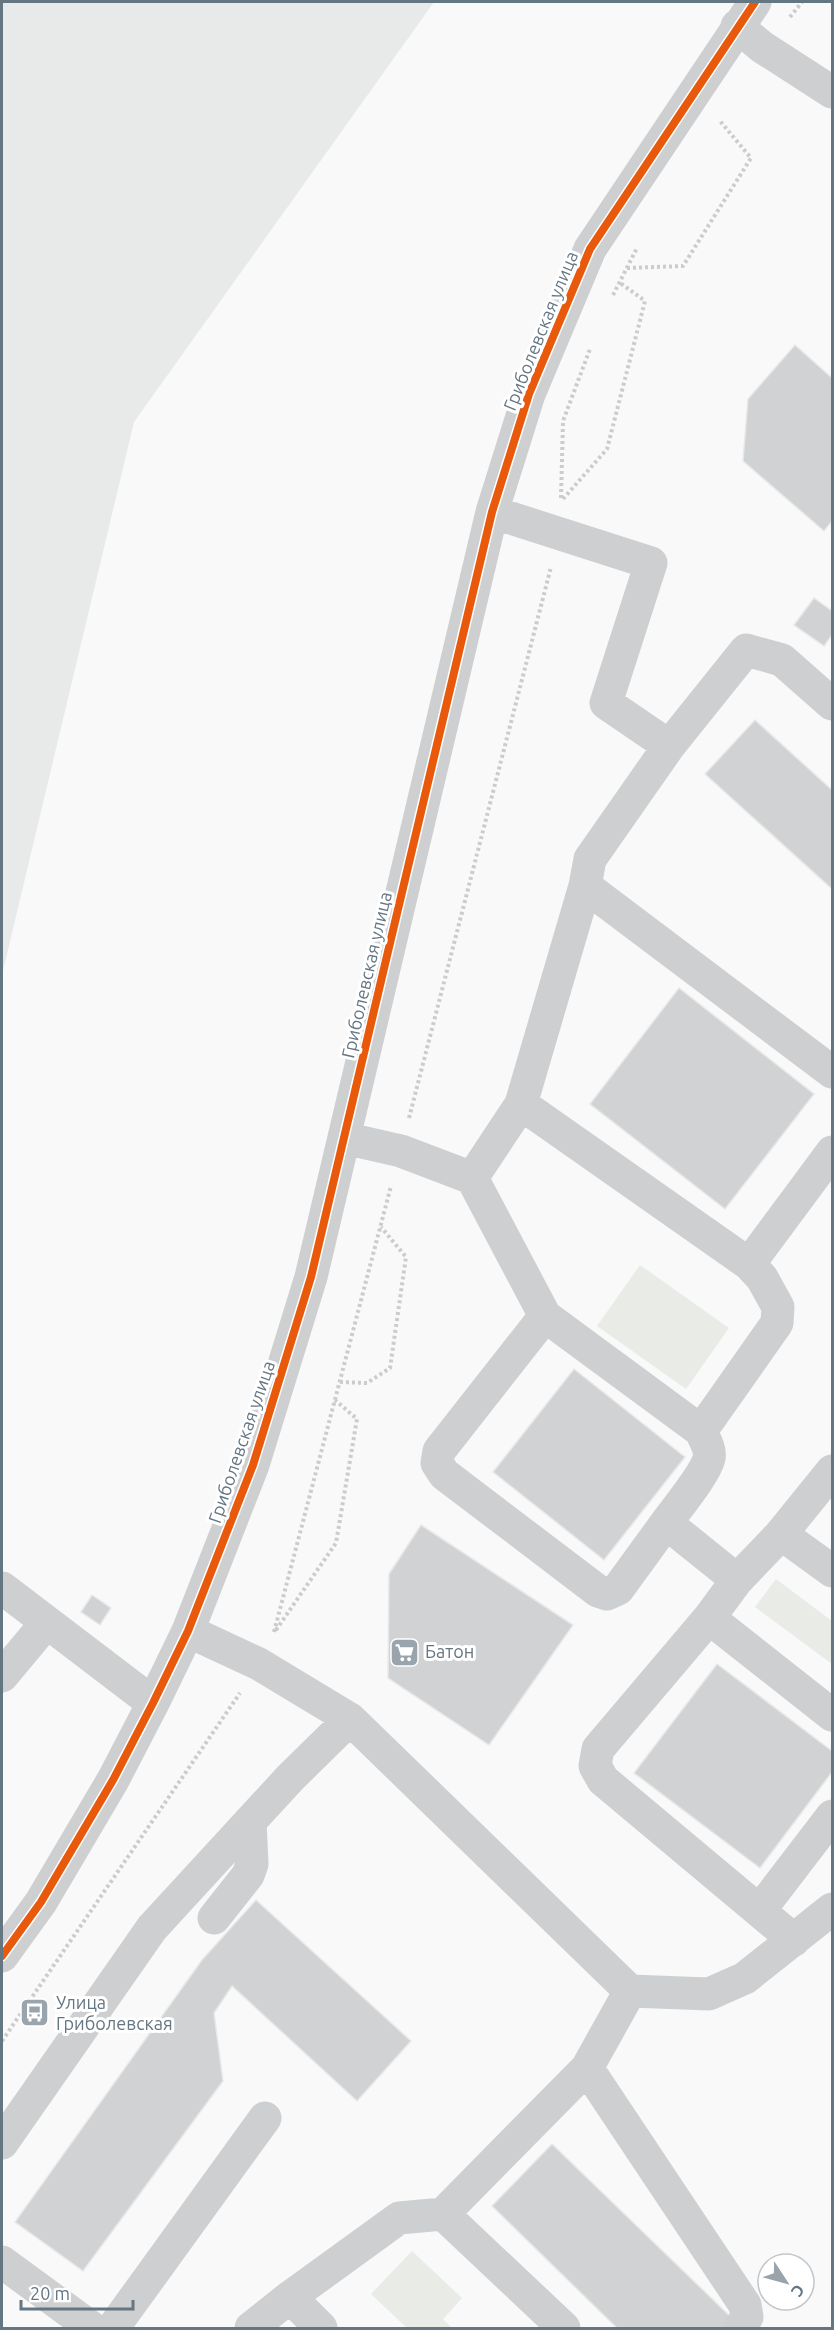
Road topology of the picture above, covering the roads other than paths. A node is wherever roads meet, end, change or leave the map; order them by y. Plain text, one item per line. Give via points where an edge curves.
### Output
1 (746, 14) edge
2 (832, 92) edge
3 (492, 512) junction
4 (832, 704) edge
5 (669, 746) junction
6 (585, 886) junction
7 (832, 1072) edge
8 (521, 1104) junction
9 (344, 1138) junction
10 (832, 1152) edge
11 (472, 1178) junction
12 (749, 1264) junction
13 (545, 1316) junction
14 (701, 1431) junction
15 (832, 1471) edge
16 (666, 1523) junction
17 (781, 1534) junction
18 (832, 1571) edge
19 (737, 1580) junction
20 (2, 1588) edge
21 (709, 1618) junction
22 (47, 1623) junction
23 (188, 1631) junction
24 (2, 1676) edge
25 (153, 1703) junction
26 (832, 1715) edge
27 (350, 1719) junction
28 (832, 1816) edge
29 (250, 1821) junction
30 (760, 1910) junction
31 (832, 1910) edge
32 (214, 1918) dead end
33 (794, 1940) junction
34 (3, 1949) edge
35 (630, 1991) junction
36 (587, 2068) junction
37 (265, 2118) dead end
38 (2, 2143) edge
39 (442, 2214) junction
40 (2, 2262) edge
41 (290, 2297) junction
42 (92, 2328) edge
43 (113, 2328) edge
44 (251, 2328) edge
45 (321, 2328) edge
46 (564, 2328) edge
47 (740, 2328) edge

1 - 2 street via 762,47
1 - 3 street, Гриболевская улица via 590,249 529,394
3 - 5 street via 651,563 606,703
3 - 9 street, Гриболевская улица
4 - 5 street via 782,660 746,650
5 - 6 street via 590,859
6 - 7 street
6 - 8 street
8 - 11 street
8 - 12 street
9 - 11 street via 400,1151
9 - 23 street, Гриболевская улица via 311,1277 253,1466
10 - 12 street
11 - 13 street
12 - 14 street via 778,1307 777,1323
13 - 14 street
13 - 16 street via 439,1451 437,1463 444,1474 607,1594 618,1589
14 - 16 street via 709,1457
15 - 17 street
16 - 19 street
17 - 18 street
17 - 19 street
19 - 21 street
20 - 22 street
21 - 26 street
21 - 30 street via 598,1749 595,1766 603,1780
22 - 24 street
22 - 25 street
23 - 25 street, Гриболевская улица
23 - 27 street via 259,1665
25 - 34 street, Гриболевская улица via 47,1892
27 - 29 street
27 - 35 street
28 - 30 street
29 - 32 street via 252,1864 248,1875
29 - 38 street via 152,1928
30 - 33 street
31 - 33 street
33 - 35 street via 745,1978 710,1994
35 - 36 street
36 - 39 street
36 - 47 street via 745,2305 747,2317
37 - 43 street
39 - 41 street via 399,2218
39 - 46 street
40 - 42 street
41 - 44 street
41 - 45 street

